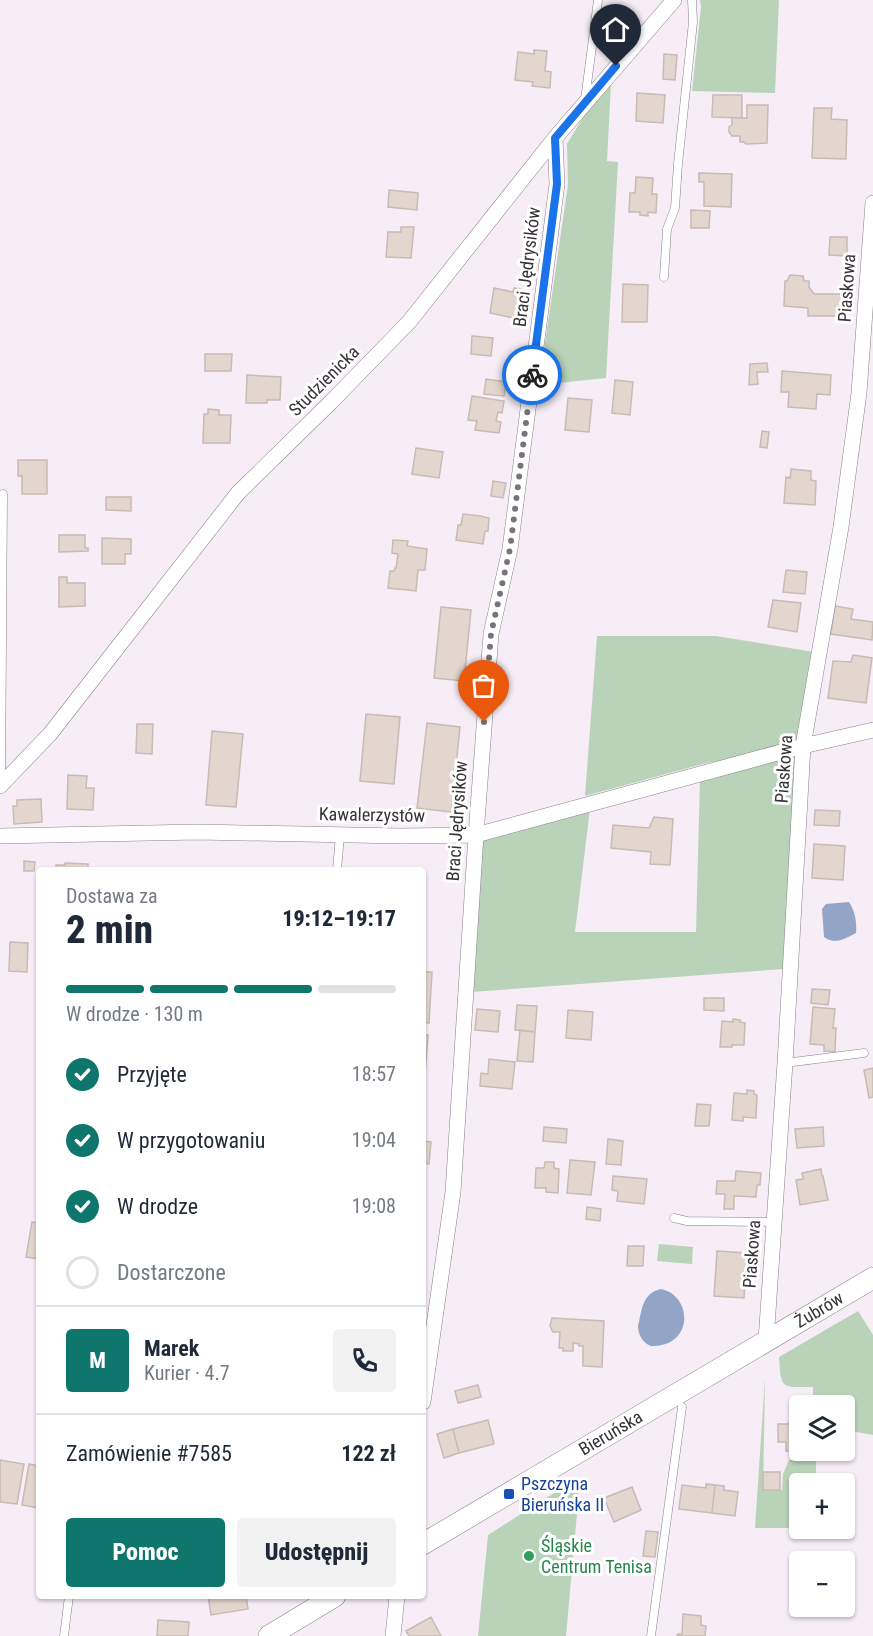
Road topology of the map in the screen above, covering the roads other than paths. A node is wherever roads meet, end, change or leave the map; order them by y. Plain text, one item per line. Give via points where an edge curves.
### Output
1 (598, 0) edge
2 (674, 0) edge
3 (692, 0) edge
4 (584, 104) junction
5 (555, 138) junction
6 (873, 203) edge
7 (664, 276) dead end
8 (3, 494) dead end
9 (873, 730) edge
10 (803, 746) junction
11 (1, 786) edge
12 (340, 835) junction
13 (476, 835) junction
14 (0, 836) edge
15 (337, 867) edge
16 (864, 1053) dead end
17 (785, 1063) junction
18 (674, 1218) dead end
19 (773, 1222) junction
20 (873, 1278) edge
21 (766, 1341) junction
22 (426, 1381) edge
23 (682, 1407) dead end
24 (426, 1542) edge
25 (69, 1599) edge
26 (330, 1599) edge
27 (397, 1599) edge
28 (64, 1636) edge
29 (269, 1636) edge
30 (393, 1636) edge
31 (651, 1636) edge

1 - 4 lane
2 - 4 street, Studzienicka
3 - 7 lane via 675,208 668,229
4 - 5 street, Studzienicka
5 - 11 street, Studzienicka via 409,322 238,493 50,735
5 - 13 street, Braci Jędrysików via 556,195 510,549 491,634
6 - 10 street, Piaskowa via 859,393 842,526
8 - 11 lane
9 - 10 street, Kawalerzystów
10 - 13 street, Kawalerzystów
10 - 17 street, Piaskowa
12 - 13 street, Kawalerzystów
12 - 14 street, Kawalerzystów via 198,832
12 - 15 lane
13 - 22 street, Braci Jędrysików via 453,1192
16 - 17 lane
17 - 19 street, Piaskowa
18 - 19 lane
19 - 21 street, Piaskowa
20 - 21 main road, Żubrów
21 - 24 main road, Bieruńska
23 - 31 lane
25 - 28 lane
26 - 29 main road
27 - 30 street

